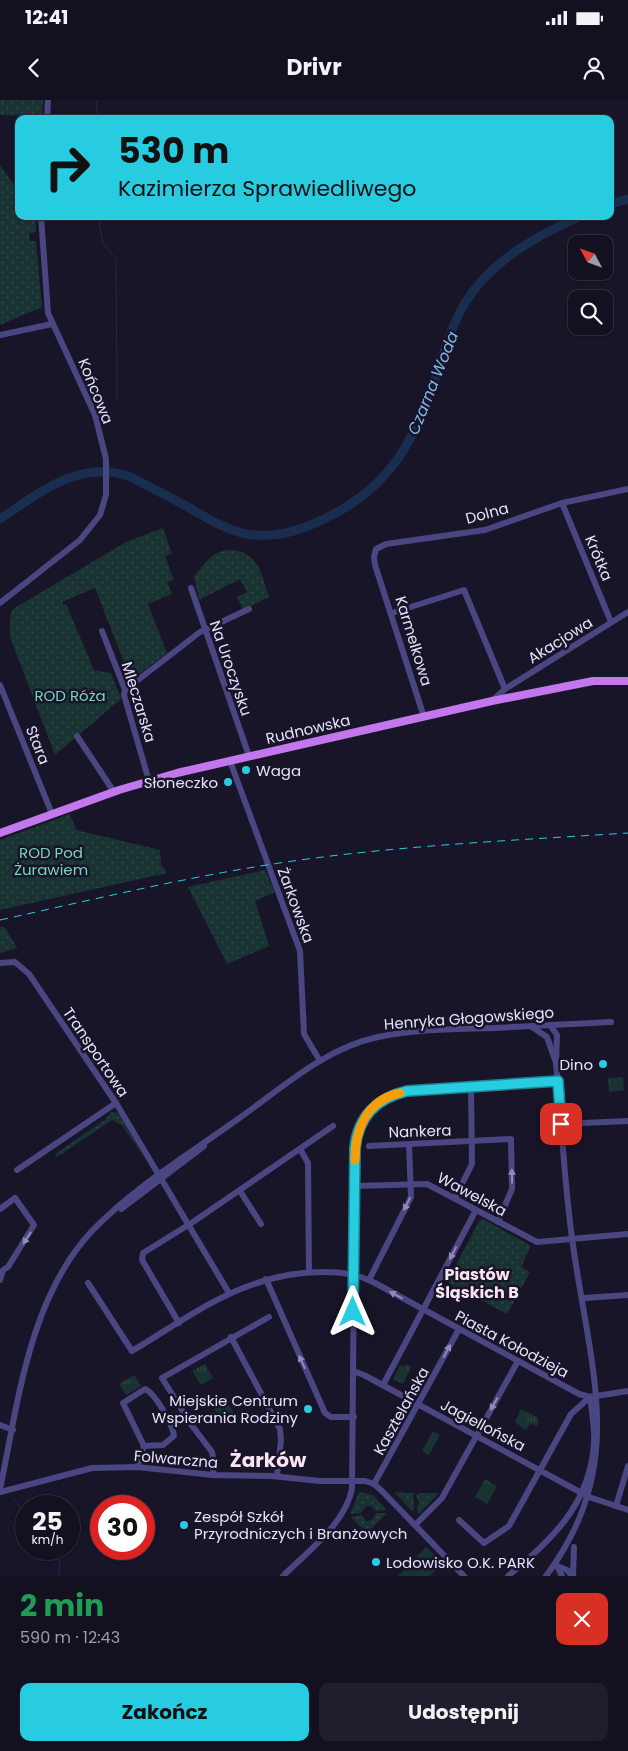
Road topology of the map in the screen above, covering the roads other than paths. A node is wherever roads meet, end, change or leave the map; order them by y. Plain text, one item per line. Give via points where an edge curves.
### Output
1 (48, 100) edge
2 (46, 115) edge
3 (42, 220) edge
4 (52, 324) junction
5 (0, 335) edge
6 (628, 489) edge
7 (562, 503) junction
8 (378, 573) joint
9 (191, 588) dead end
10 (0, 603) edge
11 (249, 610) dead end
12 (628, 612) edge
13 (392, 613) junction
14 (611, 622) junction
15 (204, 630) junction
16 (102, 631) dead end
17 (628, 681) edge
18 (0, 686) edge
19 (125, 690) junction
20 (505, 690) junction
21 (492, 701) junction
22 (424, 717) junction
23 (77, 736) dead end
24 (249, 756) junction
25 (230, 761) junction
26 (149, 781) junction
27 (114, 792) junction
28 (52, 814) junction
29 (0, 833) edge
30 (0, 963) edge
31 (611, 1022) dead end
32 (575, 1024) junction
33 (550, 1025) junction
34 (529, 1026) junction
35 (549, 1040) junction
36 (557, 1040) junction
37 (320, 1061) junction
38 (556, 1064) junction
39 (558, 1081) junction
40 (471, 1086) junction
41 (116, 1103) junction
42 (628, 1120) edge
43 (561, 1124) junction
44 (333, 1126) dead end
45 (472, 1141) junction
46 (409, 1144) junction
47 (369, 1146) dead end
48 (300, 1149) junction
49 (17, 1170) dead end
50 (161, 1176) junction
51 (411, 1184) junction
52 (355, 1186) junction
53 (240, 1190) junction
54 (455, 1198) junction
55 (0, 1209) edge
56 (476, 1210) junction
57 (498, 1222) junction
58 (190, 1224) junction
59 (261, 1224) dead end
60 (628, 1234) edge
61 (572, 1238) junction
62 (2, 1268) edge
63 (309, 1272) junction
64 (353, 1274) junction
65 (266, 1278) junction
66 (0, 1280) edge
67 (369, 1280) junction
68 (88, 1283) dead end
69 (229, 1294) junction
70 (628, 1295) edge
71 (584, 1298) junction
72 (423, 1310) junction
73 (270, 1317) dead end
74 (179, 1323) junction
75 (459, 1329) junction
76 (231, 1337) junction
77 (599, 1353) dead end
78 (518, 1361) junction
79 (353, 1371) junction
80 (383, 1385) junction
81 (607, 1387) dead end
82 (628, 1391) edge
83 (590, 1397) junction
84 (610, 1398) junction
85 (628, 1399) edge
86 (419, 1404) junction
87 (354, 1417) junction
88 (0, 1425) edge
89 (13, 1430) junction
90 (476, 1436) junction
91 (144, 1446) junction
92 (628, 1466) edge
93 (137, 1467) junction
94 (539, 1470) junction
95 (214, 1475) junction
96 (276, 1476) junction
97 (353, 1481) junction
98 (374, 1484) junction
99 (0, 1490) edge
100 (581, 1492) junction
101 (616, 1506) junction
102 (628, 1510) edge
103 (459, 1520) dead end
104 (415, 1525) junction
105 (557, 1566) junction
106 (282, 1576) edge
107 (464, 1576) edge
108 (508, 1576) edge
109 (546, 1576) edge
110 (562, 1576) edge
111 (572, 1576) edge

1 - 2 street
3 - 4 street, Końcowa
4 - 5 street
4 - 10 street, Końcowa via 92,407 106,466 104,503 91,528 45,570
6 - 7 street, Dolna
7 - 8 street, Dolna via 485,530 380,546 374,557
7 - 14 street, Krótka
8 - 13 street, Karmelkowa
9 - 15 street, Na Uroczysku
11 - 15 street
12 - 14 street, Akacjowa
13 - 20 street via 464,590
13 - 22 street, Karmelkowa
14 - 20 street, Akacjowa
15 - 19 street
15 - 24 street, Na Uroczysku
16 - 19 street, Mleczarska
17 - 21 main road, Rudnowska via 593,681
18 - 28 street, Stara
19 - 26 street, Mleczarska
20 - 21 street, Akacjowa
21 - 22 main road, Rudnowska
22 - 24 main road, Rudnowska
23 - 27 street
24 - 25 main road, Rudnowska
25 - 26 main road, Rudnowska
25 - 37 street, Żarkowska via 300,951 304,1034
26 - 27 main road, Rudnowska
27 - 28 main road, Rudnowska
28 - 29 main road, Rudnowska
30 - 41 street, Transportowa via 15,962 24,967
31 - 32 street, Henryka Głogowskiego
32 - 33 street, Henryka Głogowskiego
32 - 36 street via 565,1029
33 - 34 street, Henryka Głogowskiego
33 - 35 street
33 - 36 street
34 - 35 street
34 - 37 street, Henryka Głogowskiego via 399,1033 358,1043
35 - 38 street
36 - 38 street
37 - 50 street, Henryka Głogowskiego via 210,1140 199,1152
38 - 39 street
39 - 40 street
39 - 43 street
40 - 45 street
40 - 52 street via 407,1091 384,1098 374,1106 365,1116 356,1138
41 - 49 street, Transportowa
41 - 50 street, Transportowa
42 - 43 street
43 - 61 street
44 - 48 street
45 - 46 street, Nankera
45 - 54 street via 472,1164
57 -> 45 street, Nankera via 512,1189 511,1139
46 - 47 street, Nankera
46 - 51 street
48 - 53 street
48 - 63 street via 308,1163
50 - 58 street, Transportowa
50 - 89 street, Henryka Głogowskiego via 107,1218 76,1251 47,1299 31,1349
51 - 52 street, Wawelska
51 - 54 street, Wawelska via 427,1184
51 -> 67 street via 411,1197
52 - 64 street
53 - 58 street
53 - 59 street
54 - 56 street, Wawelska
55 -> 62 street via 15,1198 34,1225 8,1267
56 - 57 street, Wawelska
56 -> 72 street
57 - 61 street, Wawelska via 537,1242 560,1242
58 - 69 street, Transportowa
58 - 74 street via 146,1250 142,1258
60 - 61 street, Wawelska
61 - 71 street
62 - 66 street
63 - 64 street, Piasta Kołodzieja
63 - 65 street, Piasta Kołodzieja
64 - 67 street, Piasta Kołodzieja
64 - 79 street
65 - 69 street, Piasta Kołodzieja
87 -> 65 street via 329,1417 322,1406
72 -> 67 street, Piasta Kołodzieja
68 - 74 street, Piasta Kołodzieja via 132,1351
69 - 74 street, Piasta Kołodzieja
70 - 71 street
71 - 77 street
72 - 75 street, Piasta Kołodzieja
72 - 80 street
73 - 76 street
75 - 78 street, Piasta Kołodzieja
86 -> 75 street, Kasztelańska
76 - 95 street via 162,1378 212,1452
76 - 96 street via 280,1429
78 - 83 street, Piasta Kołodzieja
78 -> 90 street
79 - 80 street, Jagiellońska
79 - 87 street
80 - 86 street, Jagiellońska
81 - 84 street
82 - 84 street, Piasta Kołodzieja
82 - 85 street
83 - 84 street, Piasta Kołodzieja
83 - 94 street via 571,1414
83 - 100 street via 594,1443 592,1461
86 - 90 street, Jagiellońska
86 - 98 street, Kasztelańska
87 - 97 street
88 - 89 street
89 - 99 street, Henryka Głogowskiego
90 - 94 street, Jagiellońska
90 - 104 street via 442,1498
91 - 91 street via 165,1444 174,1436 147,1390 123,1403
91 - 93 street
92 - 101 street
93 - 95 street, Folwarczna
93 - 99 street, Folwarczna via 92,1468
94 - 100 street, Jagiellońska
94 - 103 street via 509,1526 487,1543 481,1542
95 - 96 street, Folwarczna
96 - 97 street, Folwarczna
97 - 98 street
97 - 106 street via 342,1513
98 - 104 street
100 - 101 street, Jagiellońska
100 - 108 street via 570,1514 550,1540
101 - 102 street, Jagiellońska
104 - 107 street
105 - 109 street
105 - 110 street
105 - 111 street
105 - 111 street via 577,1543

